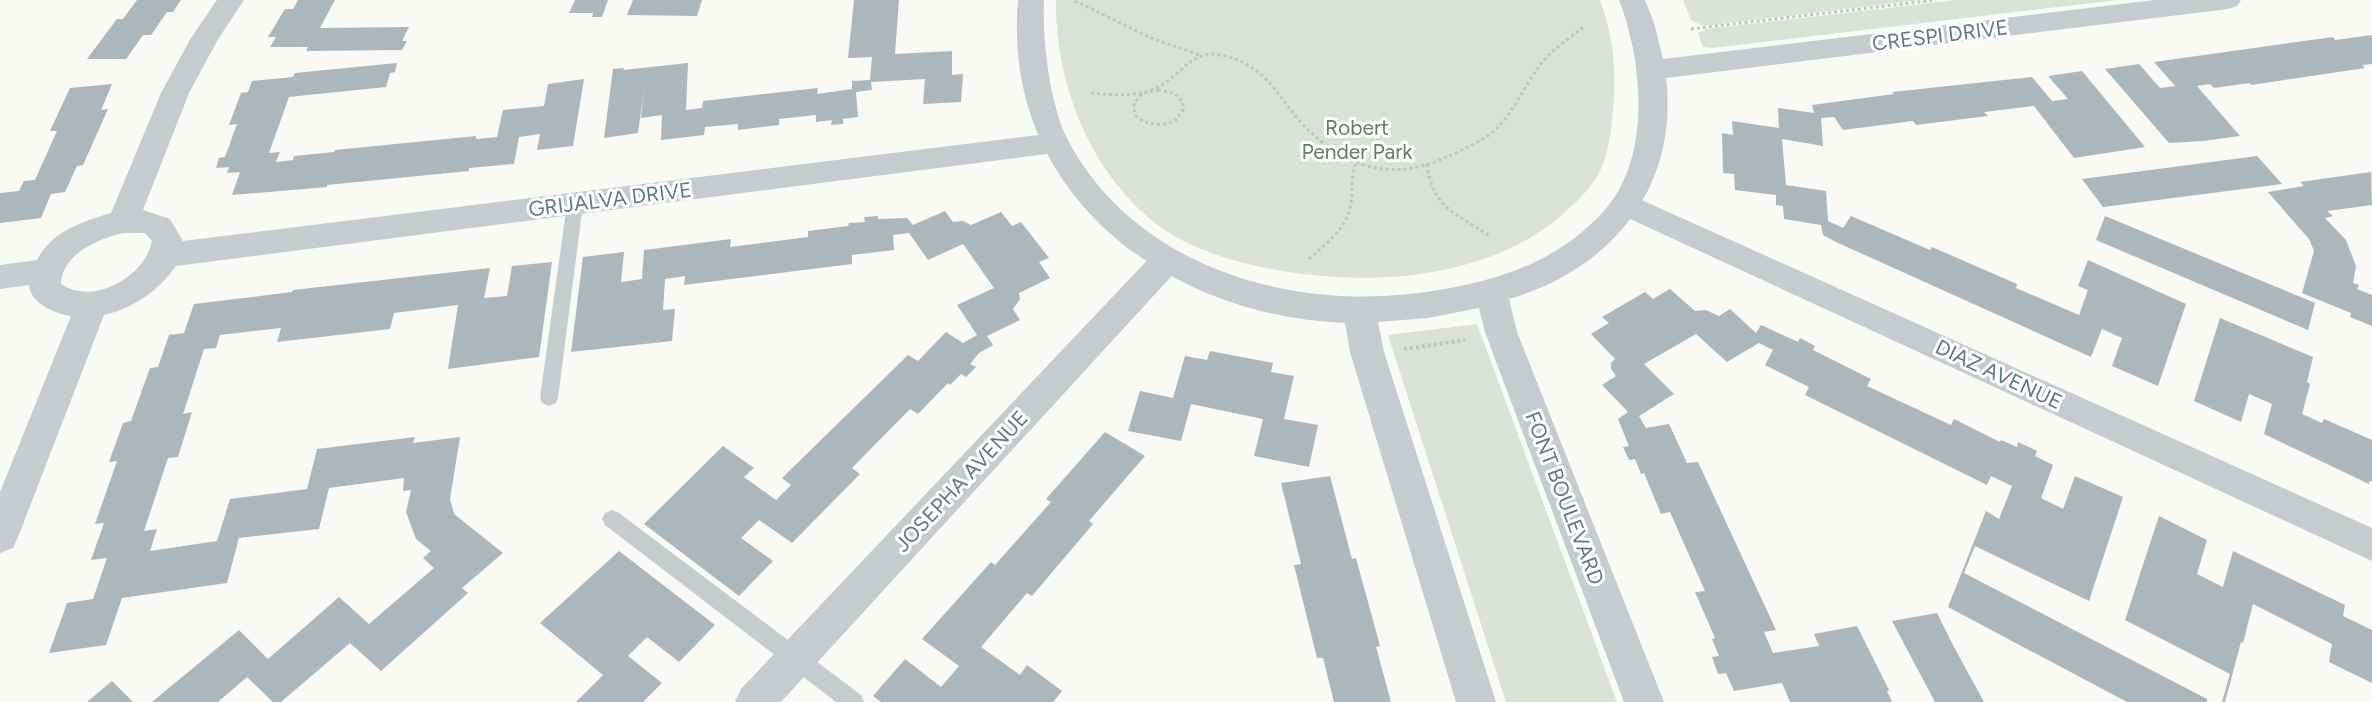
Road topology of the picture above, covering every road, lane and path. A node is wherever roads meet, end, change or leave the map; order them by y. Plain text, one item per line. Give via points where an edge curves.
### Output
1 (231, 0) edge
2 (1031, 0) edge
3 (1632, 0) edge
4 (1936, 0) edge
5 (2228, 0) edge
6 (1076, 1) edge
7 (1585, 26) dead end
8 (1691, 29) dead end
9 (1201, 55) junction
10 (1651, 70) junction
11 (1150, 91) junction
12 (1091, 93) dead end
13 (1054, 143) junction
14 (1357, 161) junction
15 (1427, 164) junction
16 (575, 204) junction
17 (1626, 204) junction
18 (123, 221) junction
19 (1490, 236) dead end
20 (166, 255) junction
21 (1309, 259) dead end
22 (1167, 260) junction
23 (47, 271) junction
24 (0, 277) edge
25 (1492, 293) junction
26 (90, 306) junction
27 (1359, 310) junction
28 (1476, 338) dead end
29 (1395, 350) dead end
30 (549, 398) dead end
31 (612, 519) dead end
32 (0, 537) edge
33 (2372, 545) edge
34 (795, 658) junction
35 (754, 702) edge
36 (853, 702) edge
37 (1476, 702) edge
38 (1644, 702) edge

1 - 18 street via 175,93
2 - 13 street via 1031,49
3 - 10 street
4 - 8 path
5 - 10 street, CRESPI DRIVE
6 - 9 path via 1167,47
7 - 15 path via 1549,55 1495,131 1453,155
9 - 11 path
9 - 14 path via 1221,55 1240,61 1268,79 1297,119 1319,140
10 - 17 street via 1654,124 1641,178
11 - 11 path via 1134,104 1135,115 1140,120 1163,125 1178,119 1184,102 1166,90
11 - 12 path
13 - 16 street, GRIJALVA DRIVE
13 - 22 street via 1096,205 1124,231
14 - 15 path via 1384,169 1414,169
14 - 21 path via 1351,173 1351,204 1346,220
15 - 19 path via 1427,181 1437,199 1455,217
16 - 20 street, GRIJALVA DRIVE
16 - 30 lane
17 - 25 street via 1601,234 1567,262
17 - 33 street, DIAZ AVENUE
18 - 20 street via 145,222 159,228 167,238
18 - 23 street via 78,237 60,252
20 - 26 street via 156,272 138,288
22 - 27 street via 1242,292 1302,307
22 - 34 street, JOSEPHA AVENUE
23 - 24 street
23 - 26 street via 45,290 54,300 69,306
25 - 27 street via 1460,301
25 - 38 street, FONT BOULEVARD via 1504,338
26 - 32 street
27 - 37 street via 1368,352
28 - 29 path
31 - 34 lane
34 - 35 street, JOSEPHA AVENUE
34 - 36 lane

